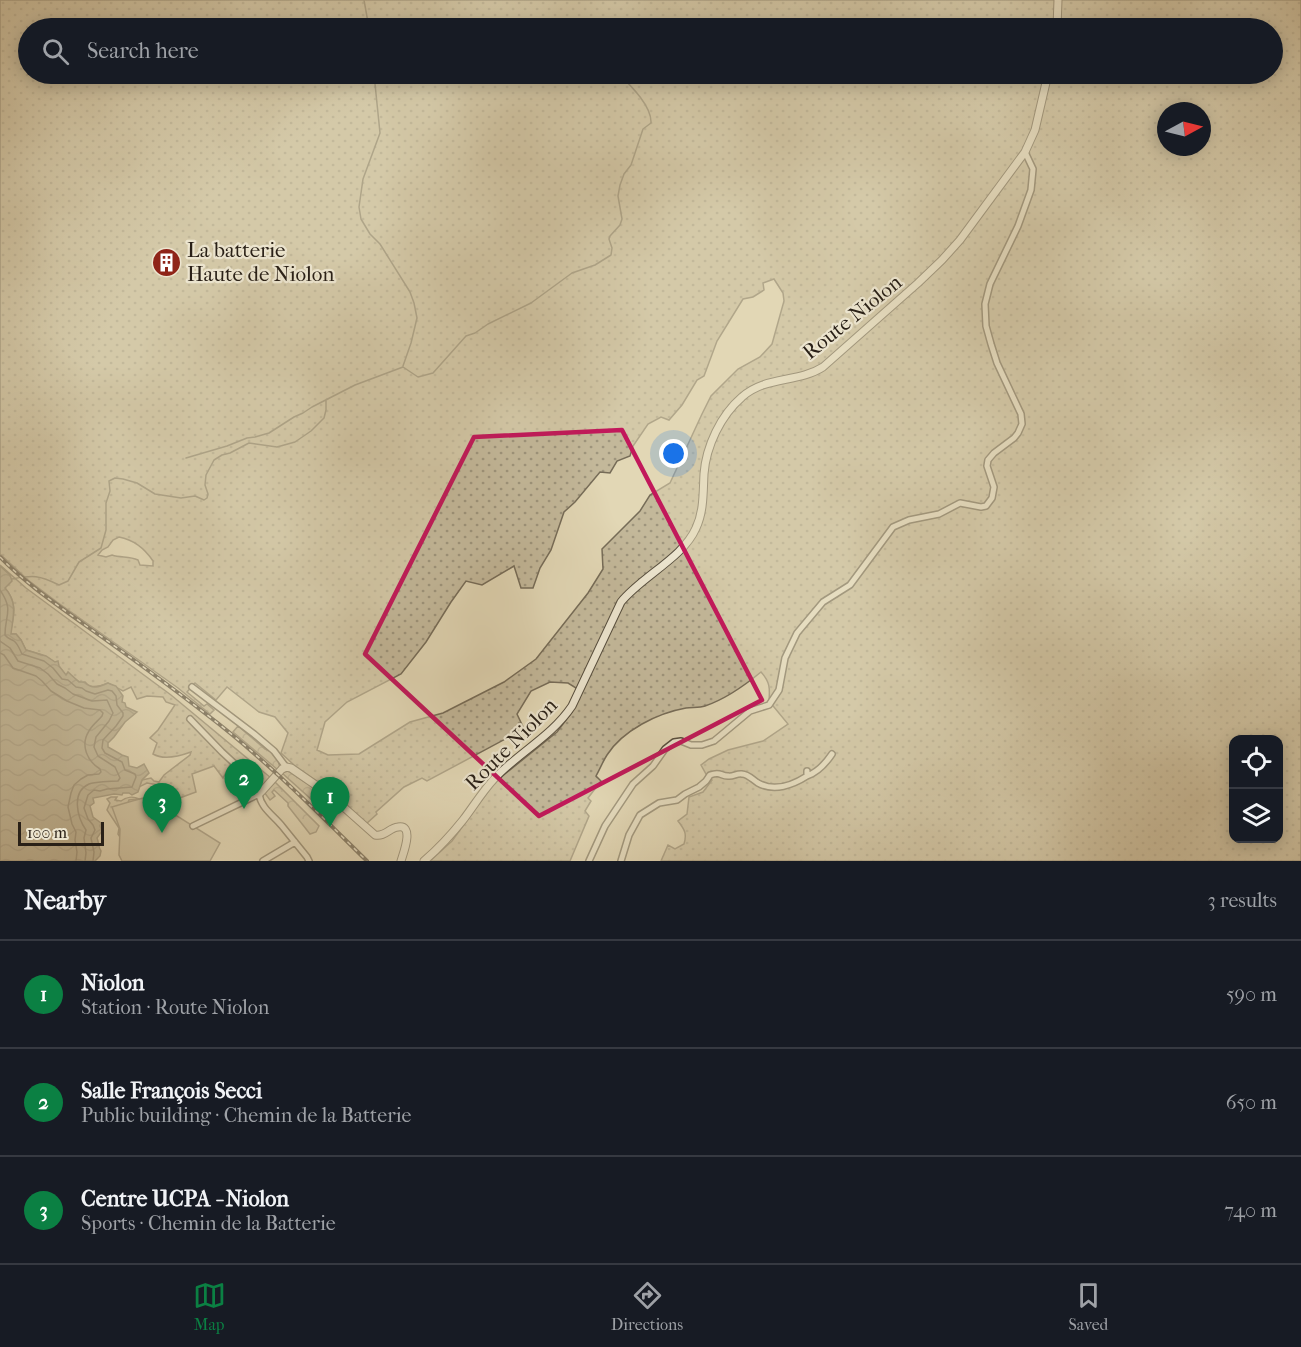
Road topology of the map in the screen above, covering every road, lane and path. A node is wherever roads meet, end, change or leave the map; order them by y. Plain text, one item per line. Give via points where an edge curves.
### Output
1 (1058, 0) edge
2 (1057, 18) edge
3 (1046, 84) edge
4 (1025, 152) junction
5 (852, 582) junction
6 (849, 590) dead end
7 (192, 687) dead end
8 (190, 719) dead end
9 (832, 754) dead end
10 (286, 767) junction
11 (261, 792) junction
12 (193, 826) dead end
13 (295, 842) junction
14 (263, 861) edge
15 (309, 861) edge
16 (401, 861) edge
17 (424, 861) edge
18 (589, 861) edge
19 (621, 861) edge

1 - 2 street
3 - 4 street, Route Niolon via 1035,130
4 - 5 street via 1033,169 1031,190 985,304 991,344 1021,414 1021,428 990,456 987,463 994,493 986,506 960,503 939,514 897,524
4 - 17 street, Route Niolon via 942,260 823,367 764,383 740,397 710,445 702,508 693,534 621,602 564,718 495,778 451,835
5 - 6 street
5 - 18 street via 824,602 796,633 785,658 779,690 769,705 750,711 714,741 702,745 674,742 665,749 633,784 605,826
7 - 10 street via 274,751
8 - 11 street
9 - 19 street via 812,774 807,773 786,786 765,786 741,773 710,774 699,787 677,800 659,803 640,815
10 - 11 street
10 - 16 street via 330,795 375,835 405,828 407,841
11 - 12 street
11 - 13 street via 265,809
13 - 14 street
13 - 15 street

